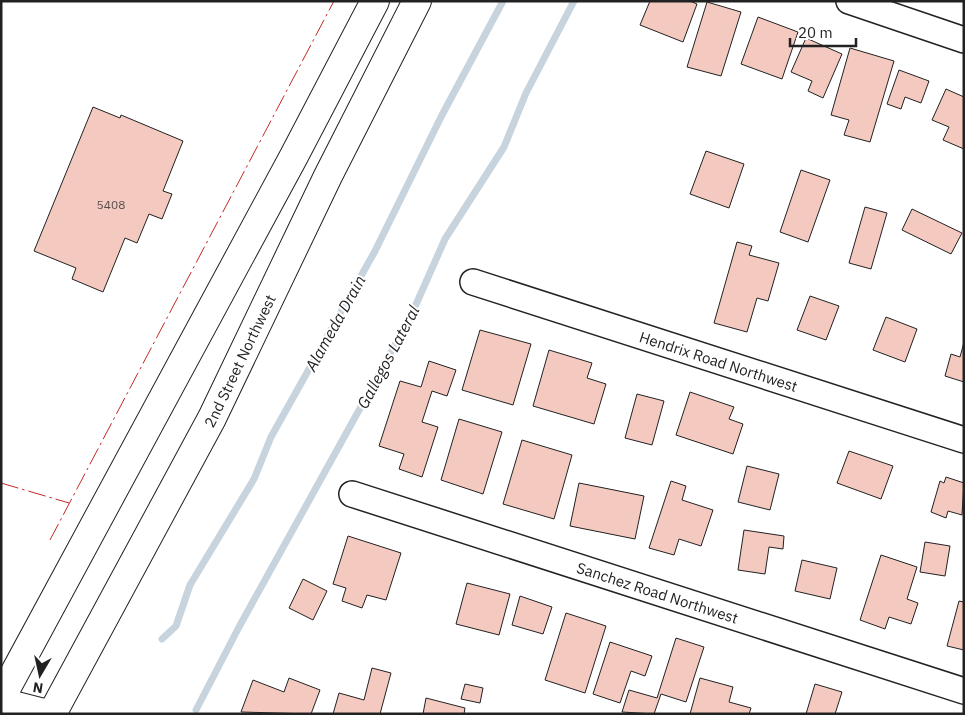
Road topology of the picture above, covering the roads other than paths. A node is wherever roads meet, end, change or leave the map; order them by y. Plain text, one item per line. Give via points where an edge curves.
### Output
1 (375, 1) edge
2 (417, 1) edge
3 (849, 1) edge
4 (964, 40) edge
5 (473, 282) dead end
6 (964, 440) edge
7 (352, 494) dead end
8 (964, 691) edge
9 (1, 698) edge
10 (1, 702) edge
11 (48, 714) edge
12 (52, 714) edge

1 - 9 main road
2 - 12 main road, 2nd Street Northwest via 328,176 212,418
3 - 4 street
5 - 6 street, Hendrix Road Northwest
7 - 8 street, Sanchez Road Northwest
10 - 11 main road

